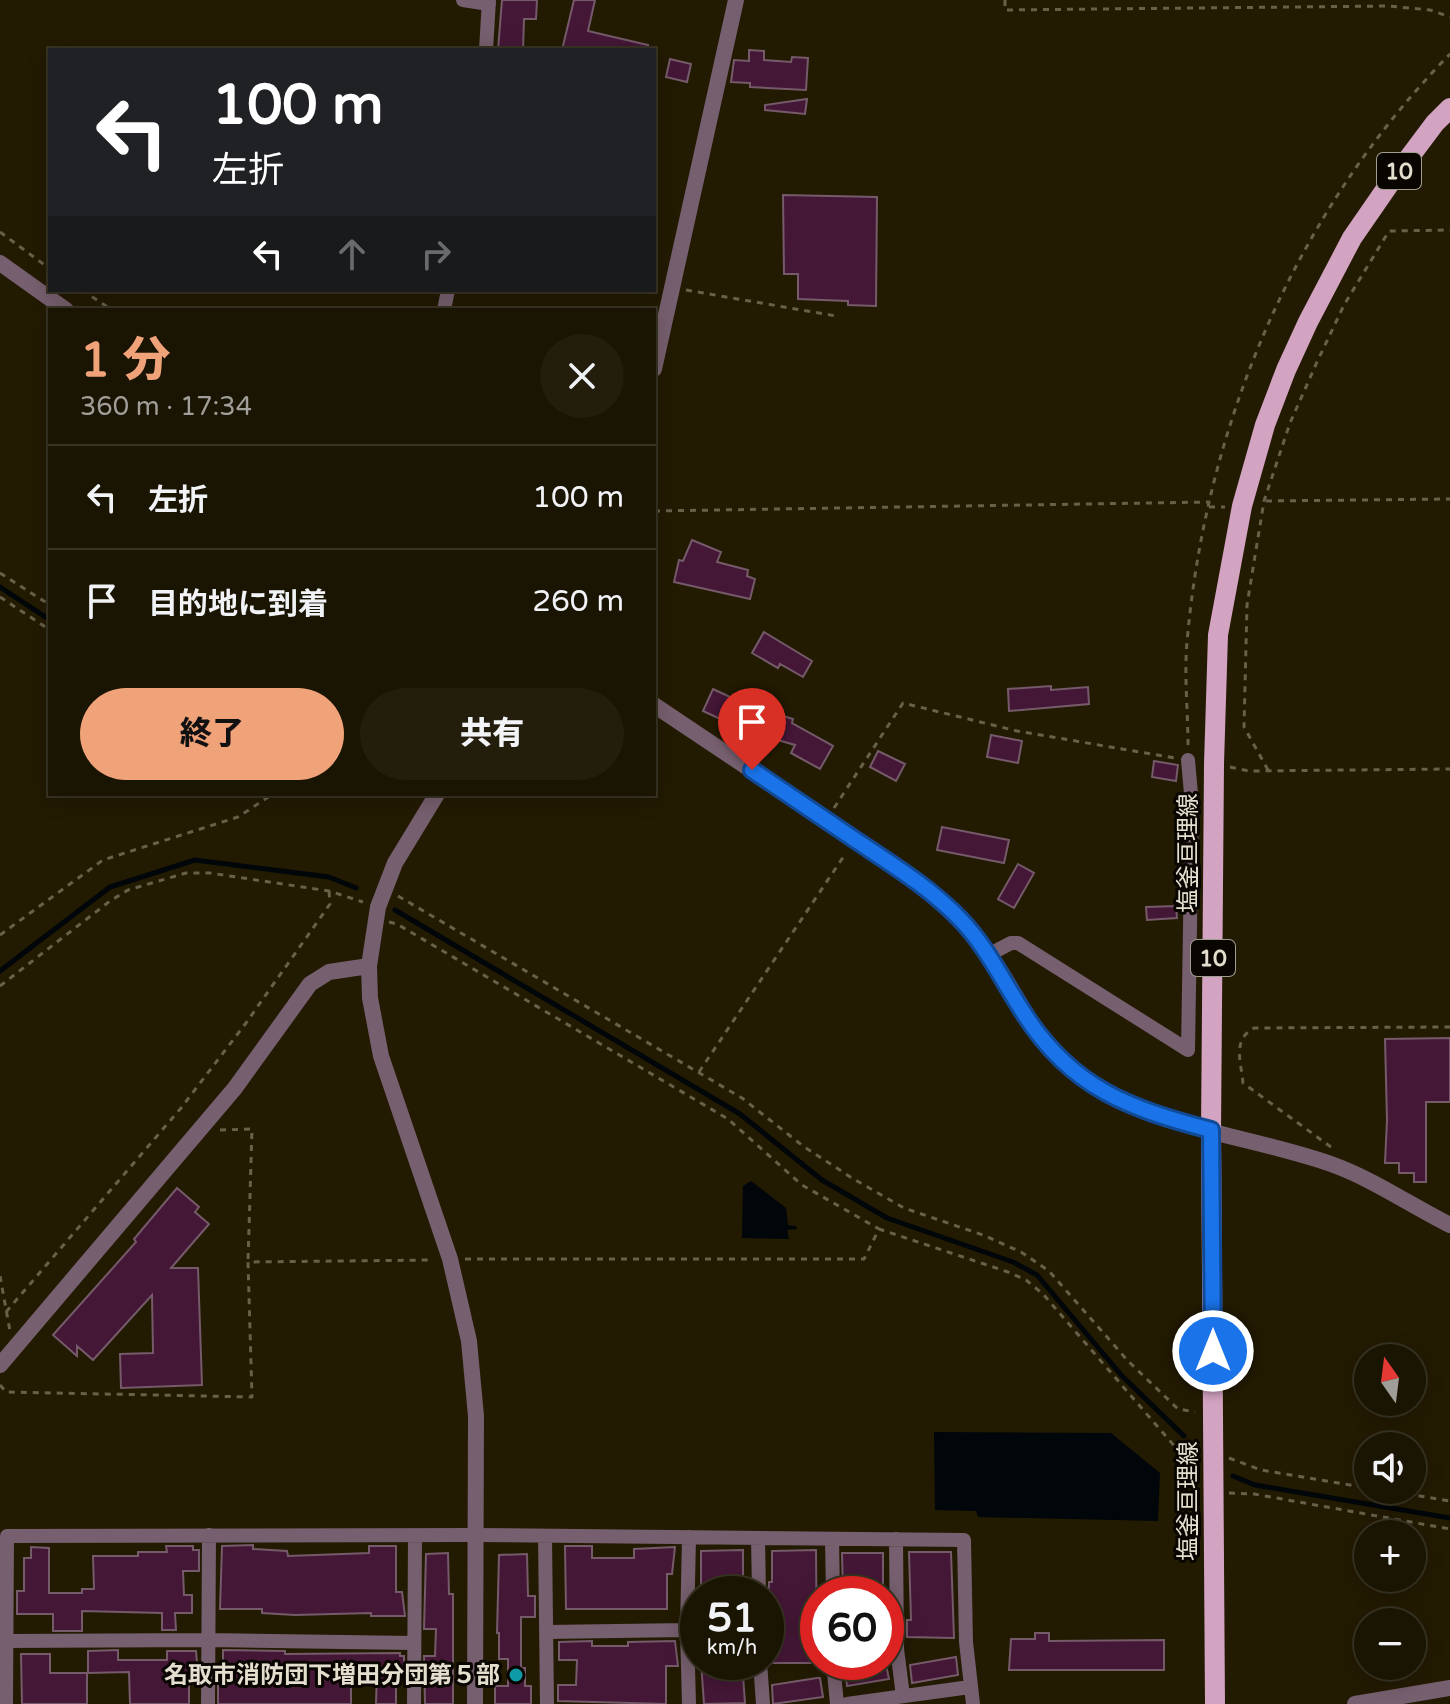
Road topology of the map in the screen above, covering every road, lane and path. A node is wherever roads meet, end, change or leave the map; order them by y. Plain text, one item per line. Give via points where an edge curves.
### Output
1 (463, 0) edge
2 (736, 0) edge
3 (1005, 0) edge
4 (489, 2) edge
5 (1450, 17) edge
6 (486, 48) edge
7 (1450, 54) edge
8 (1450, 108) edge
9 (1450, 230) edge
10 (0, 232) edge
11 (0, 263) edge
12 (48, 268) edge
13 (672, 288) junction
14 (85, 292) edge
15 (63, 308) edge
16 (109, 308) edge
17 (836, 316) dead end
18 (656, 360) edge
19 (1450, 499) edge
20 (1264, 501) junction
21 (1210, 502) junction
22 (656, 511) edge
23 (0, 573) edge
24 (0, 597) edge
25 (48, 604) edge
26 (48, 629) edge
27 (656, 706) edge
28 (1188, 760) junction
29 (1214, 764) junction
30 (1450, 769) edge
31 (1269, 771) junction
32 (270, 796) edge
33 (436, 796) edge
34 (826, 820) junction
35 (855, 840) junction
36 (384, 888) junction
37 (329, 891) junction
38 (376, 913) junction
39 (0, 935) edge
40 (990, 954) junction
41 (369, 966) junction
42 (0, 986) edge
43 (1450, 1027) edge
44 (699, 1072) junction
45 (199, 1130) junction
46 (1211, 1130) junction
47 (1332, 1164) junction
48 (1450, 1225) edge
49 (879, 1229) junction
50 (450, 1259) junction
51 (248, 1262) junction
52 (0, 1276) edge
53 (6, 1312) junction
54 (13, 1350) junction
55 (0, 1365) edge
56 (0, 1385) edge
57 (1213, 1415) junction
58 (1213, 1460) junction
59 (1354, 1486) edge
60 (1214, 1492) junction
61 (1426, 1497) edge
62 (1450, 1501) edge
63 (1450, 1529) edge
64 (209, 1535) junction
65 (475, 1535) junction
66 (415, 1536) junction
67 (545, 1536) junction
68 (689, 1537) junction
69 (758, 1538) junction
70 (832, 1539) junction
71 (896, 1539) junction
72 (688, 1576) edge
73 (759, 1576) edge
74 (833, 1576) edge
75 (680, 1630) edge
76 (546, 1632) junction
77 (209, 1640) junction
78 (6, 1641) junction
79 (414, 1643) junction
80 (688, 1680) edge
81 (761, 1680) edge
82 (835, 1680) edge
83 (970, 1687) junction
84 (1450, 1688) edge
85 (903, 1696) junction
86 (1397, 1700) edge
87 (6, 1704) edge
88 (208, 1704) edge
89 (414, 1704) edge
90 (475, 1704) edge
91 (547, 1704) edge
92 (689, 1704) edge
93 (763, 1704) edge
94 (837, 1704) edge
95 (847, 1704) edge
96 (973, 1704) edge
97 (1215, 1704) edge
98 (1355, 1704) edge

1 - 4 street
2 - 13 street
3 - 5 path via 1005,10 1388,6
4 - 6 street
7 - 21 path via 1357,162 1308,241 1268,323 1232,416
8 - 29 main road, 塩釜亘理線 / 10 via 1352,238 1308,322 1265,425 1242,506 1218,635
9 - 20 path via 1389,231 1317,362
10 - 12 path
11 - 15 street
13 - 17 path
13 - 18 street
14 - 16 path
19 - 20 path
20 - 31 path via 1247,605 1244,727
21 - 22 path
21 - 28 path via 1187,645
23 - 25 path
24 - 26 path
27 - 34 street
28 - 34 path via 1017,731 903,703
28 - 40 street via 1188,1050 1018,943
29 - 31 path
29 - 46 main road, 塩釜亘理線 / 10
30 - 31 path
32 - 39 path via 238,817 103,860
33 - 36 street
34 - 35 street
35 - 40 street via 926,887
35 - 44 path
36 - 38 street
36 - 44 path
37 - 38 path
37 - 42 path via 210,873 156,881 110,901
37 - 53 path via 330,904 181,1108
38 - 41 street
38 - 49 path via 728,1119 802,1185
40 - 46 street via 1025,1016 1082,1078 1115,1100
41 - 45 street via 329,972 310,984
41 - 50 street via 371,1014 381,1056
43 - 47 path via 1254,1028 1245,1033 1239,1042 1243,1083 1332,1145
44 - 57 path via 827,1162 904,1208 1021,1252 1049,1271 1178,1409
45 - 51 path via 252,1129
45 - 54 street
46 - 47 street
46 - 57 main road, 塩釜亘理線 / 10
47 - 48 street
49 - 50 path via 864,1259
49 - 58 path via 1026,1280 1183,1456 1199,1463
50 - 51 path
50 - 65 street via 473,1372
51 - 56 path via 252,1397 6,1392
52 - 53 path
53 - 54 path
54 - 55 street
57 - 58 main road, 塩釜亘理線 / 10
58 - 59 path via 1235,1458 1261,1470
58 - 60 main road, 塩釜亘理線 / 10
60 - 63 path via 1254,1494
60 - 97 main road, 塩釜亘理線 / 10
61 - 62 path
64 - 66 street
64 - 77 street
64 - 78 street via 7,1536
65 - 66 street
65 - 67 street
65 - 90 street
66 - 79 street
67 - 68 street
67 - 76 street
68 - 69 street
68 - 72 street
69 - 70 street
69 - 73 street
70 - 71 street
70 - 74 street
71 - 83 street via 964,1540
71 - 85 street
75 - 76 street
76 - 91 street
77 - 78 street
77 - 79 street
77 - 88 street
78 - 87 street
79 - 89 street
80 - 92 street
81 - 93 street
82 - 94 street
83 - 85 street
83 - 96 street
84 - 86 street
85 - 95 street
86 - 98 street

